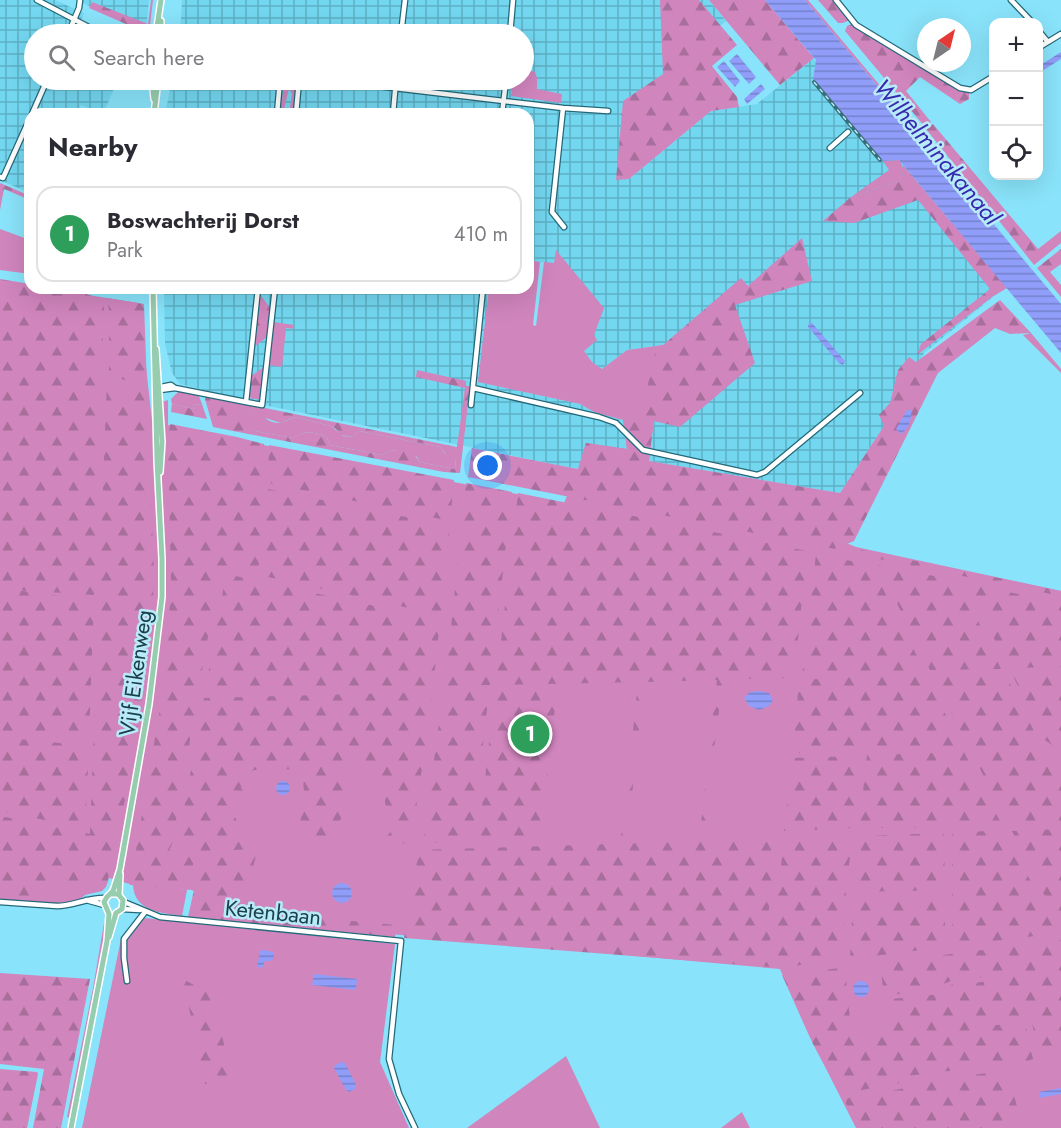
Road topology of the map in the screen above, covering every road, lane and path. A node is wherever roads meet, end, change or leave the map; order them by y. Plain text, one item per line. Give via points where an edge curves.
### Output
1 (38, 0) edge
2 (80, 0) edge
3 (161, 0) edge
4 (405, 0) edge
5 (513, 0) edge
6 (836, 0) edge
7 (1011, 0) edge
8 (160, 11) junction
9 (1028, 18) edge
10 (75, 20) junction
11 (73, 24) edge
12 (83, 24) edge
13 (158, 24) edge
14 (160, 24) edge
15 (402, 24) edge
16 (511, 24) edge
17 (1061, 34) edge
18 (1043, 36) edge
19 (1048, 42) junction
20 (1043, 45) edge
21 (989, 79) edge
22 (43, 90) edge
23 (153, 90) edge
24 (157, 90) edge
25 (279, 90) edge
26 (298, 90) edge
27 (395, 90) edge
28 (422, 90) edge
29 (505, 90) edge
30 (504, 99) junction
31 (155, 105) junction
32 (35, 108) edge
33 (155, 108) edge
34 (278, 108) edge
35 (297, 108) edge
36 (393, 108) edge
37 (503, 108) edge
38 (563, 108) junction
39 (608, 111) dead end
40 (24, 132) edge
41 (848, 132) dead end
42 (830, 148) dead end
43 (0, 177) edge
44 (564, 227) dead end
45 (153, 294) edge
46 (257, 294) edge
47 (274, 294) edge
48 (482, 294) edge
49 (158, 388) junction
50 (474, 388) junction
51 (860, 393) dead end
52 (246, 402) junction
53 (471, 405) dead end
54 (120, 869) junction
55 (111, 894) junction
56 (119, 895) junction
57 (105, 901) junction
58 (0, 902) edge
59 (123, 906) junction
60 (108, 911) junction
61 (144, 911) junction
62 (116, 913) junction
63 (107, 941) junction
64 (127, 981) dead end
65 (71, 1128) edge
66 (415, 1128) edge

1 - 10 street
2 - 10 street
3 - 8 main road
4 - 15 street
5 - 16 street
6 - 21 street via 856,25 960,88 971,90
7 - 9 street
8 - 13 main road
8 - 14 main road
10 - 11 street
10 - 12 street
17 - 19 street
18 - 19 street
19 - 20 street
22 - 32 street
23 - 31 main road
24 - 31 main road
25 - 34 street
26 - 35 street
27 - 36 street
28 - 30 street
29 - 30 street
30 - 37 street
30 - 38 street
31 - 33 main road
38 - 39 street
38 - 44 street via 552,212
40 - 43 street via 3,178
41 - 42 street
45 - 49 main road, Vijf Eikenweg
46 - 52 street
47 - 52 street via 262,405
48 - 50 street
49 - 52 street
49 - 54 main road, Vijf Eikenweg via 160,625
50 - 51 street via 616,423 643,450 757,475
50 - 53 street
54 - 55 main road, Vijf Eikenweg
54 - 56 main road, Vijf Eikenweg
55 - 56 main road
55 - 57 main road
56 - 59 main road
57 - 58 street via 94,898 57,906
57 - 60 main road
59 - 61 street, Ketenbaan
59 - 62 main road
60 - 62 main road
60 - 63 main road
61 - 64 street via 124,939
61 - 66 street, Ketenbaan via 160,917 401,941 389,1059
62 - 63 main road
63 - 65 main road

